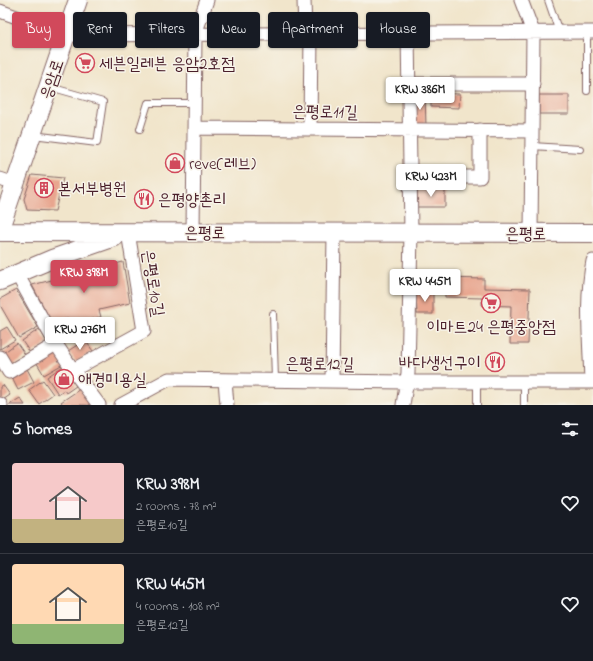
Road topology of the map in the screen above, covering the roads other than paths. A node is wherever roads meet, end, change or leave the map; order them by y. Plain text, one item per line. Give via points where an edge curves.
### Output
1 (78, 0) edge
2 (207, 0) edge
3 (304, 0) edge
4 (521, 0) edge
5 (548, 0) edge
6 (0, 11) edge
7 (305, 12) edge
8 (199, 23) edge
9 (533, 32) junction
10 (559, 32) junction
11 (590, 32) edge
12 (268, 33) edge
13 (430, 33) edge
14 (135, 34) edge
15 (199, 34) edge
16 (66, 35) junction
17 (195, 48) edge
18 (308, 48) edge
19 (408, 48) edge
20 (409, 84) junction
21 (532, 84) junction
22 (48, 86) junction
23 (587, 91) dead end
24 (195, 103) junction
25 (194, 128) junction
26 (140, 129) dead end
27 (310, 129) junction
28 (410, 130) junction
29 (480, 130) junction
30 (532, 131) junction
31 (32, 135) junction
32 (532, 146) junction
33 (580, 149) dead end
34 (410, 177) junction
35 (7, 181) edge
36 (0, 228) edge
37 (0, 232) edge
38 (128, 232) junction
39 (193, 232) junction
40 (334, 233) junction
41 (411, 233) junction
42 (531, 233) junction
43 (593, 233) edge
44 (593, 261) edge
45 (17, 274) junction
46 (0, 281) edge
47 (273, 314) dead end
48 (56, 344) junction
49 (0, 357) edge
50 (72, 370) junction
51 (225, 380) junction
52 (274, 380) junction
53 (332, 381) junction
54 (406, 382) junction
55 (476, 382) junction
56 (524, 382) junction
57 (592, 382) edge
58 (99, 405) edge
59 (121, 405) edge
60 (227, 405) edge
61 (402, 405) edge
62 (477, 405) edge
63 (524, 405) edge

1 - 16 main road, 응암로
2 - 8 street
3 - 7 street
4 - 9 street
5 - 10 lane
6 - 16 street
9 - 10 street
9 - 13 street
9 - 21 street
10 - 11 street
11 - 23 lane
12 - 15 street
14 - 16 street
16 - 22 main road, 응암로
17 - 24 street
18 - 27 street
19 - 20 street
20 - 21 street
20 - 28 street
21 - 30 street
22 - 31 main road, 응암로
22 - 31 lane via 103,102 97,143
24 - 25 street
24 - 26 lane via 148,103
25 - 27 street, 은평로11길
25 - 39 street
27 - 28 street, 은평로11길
28 - 29 street, 은평로11길
28 - 34 street
29 - 30 street, 은평로11길
29 - 34 street via 480,177
30 - 32 street
31 - 35 main road, 응암로
32 - 33 lane
32 - 42 street
34 - 41 street
35 - 36 main road, 응암로
37 - 38 main road, 은평로
38 - 39 main road, 은평로
38 - 45 main road
38 - 50 street, 은평로10길 via 144,331
39 - 40 main road, 은평로
40 - 41 main road, 은평로
40 - 53 street
41 - 42 main road, 은평로
41 - 54 street
42 - 43 main road, 은평로
44 - 57 street via 588,308
45 - 46 main road
45 - 48 street
47 - 52 lane, 은평로12길
48 - 49 street via 9,372
48 - 50 street
50 - 58 street
51 - 52 street
51 - 59 street via 169,379
51 - 60 street
52 - 53 street, 은평로12길
53 - 54 street, 은평로12길
54 - 55 street, 은평로12길
54 - 61 street
55 - 56 street, 은평로12길
55 - 62 lane
56 - 57 street, 은평로12길
56 - 63 lane

